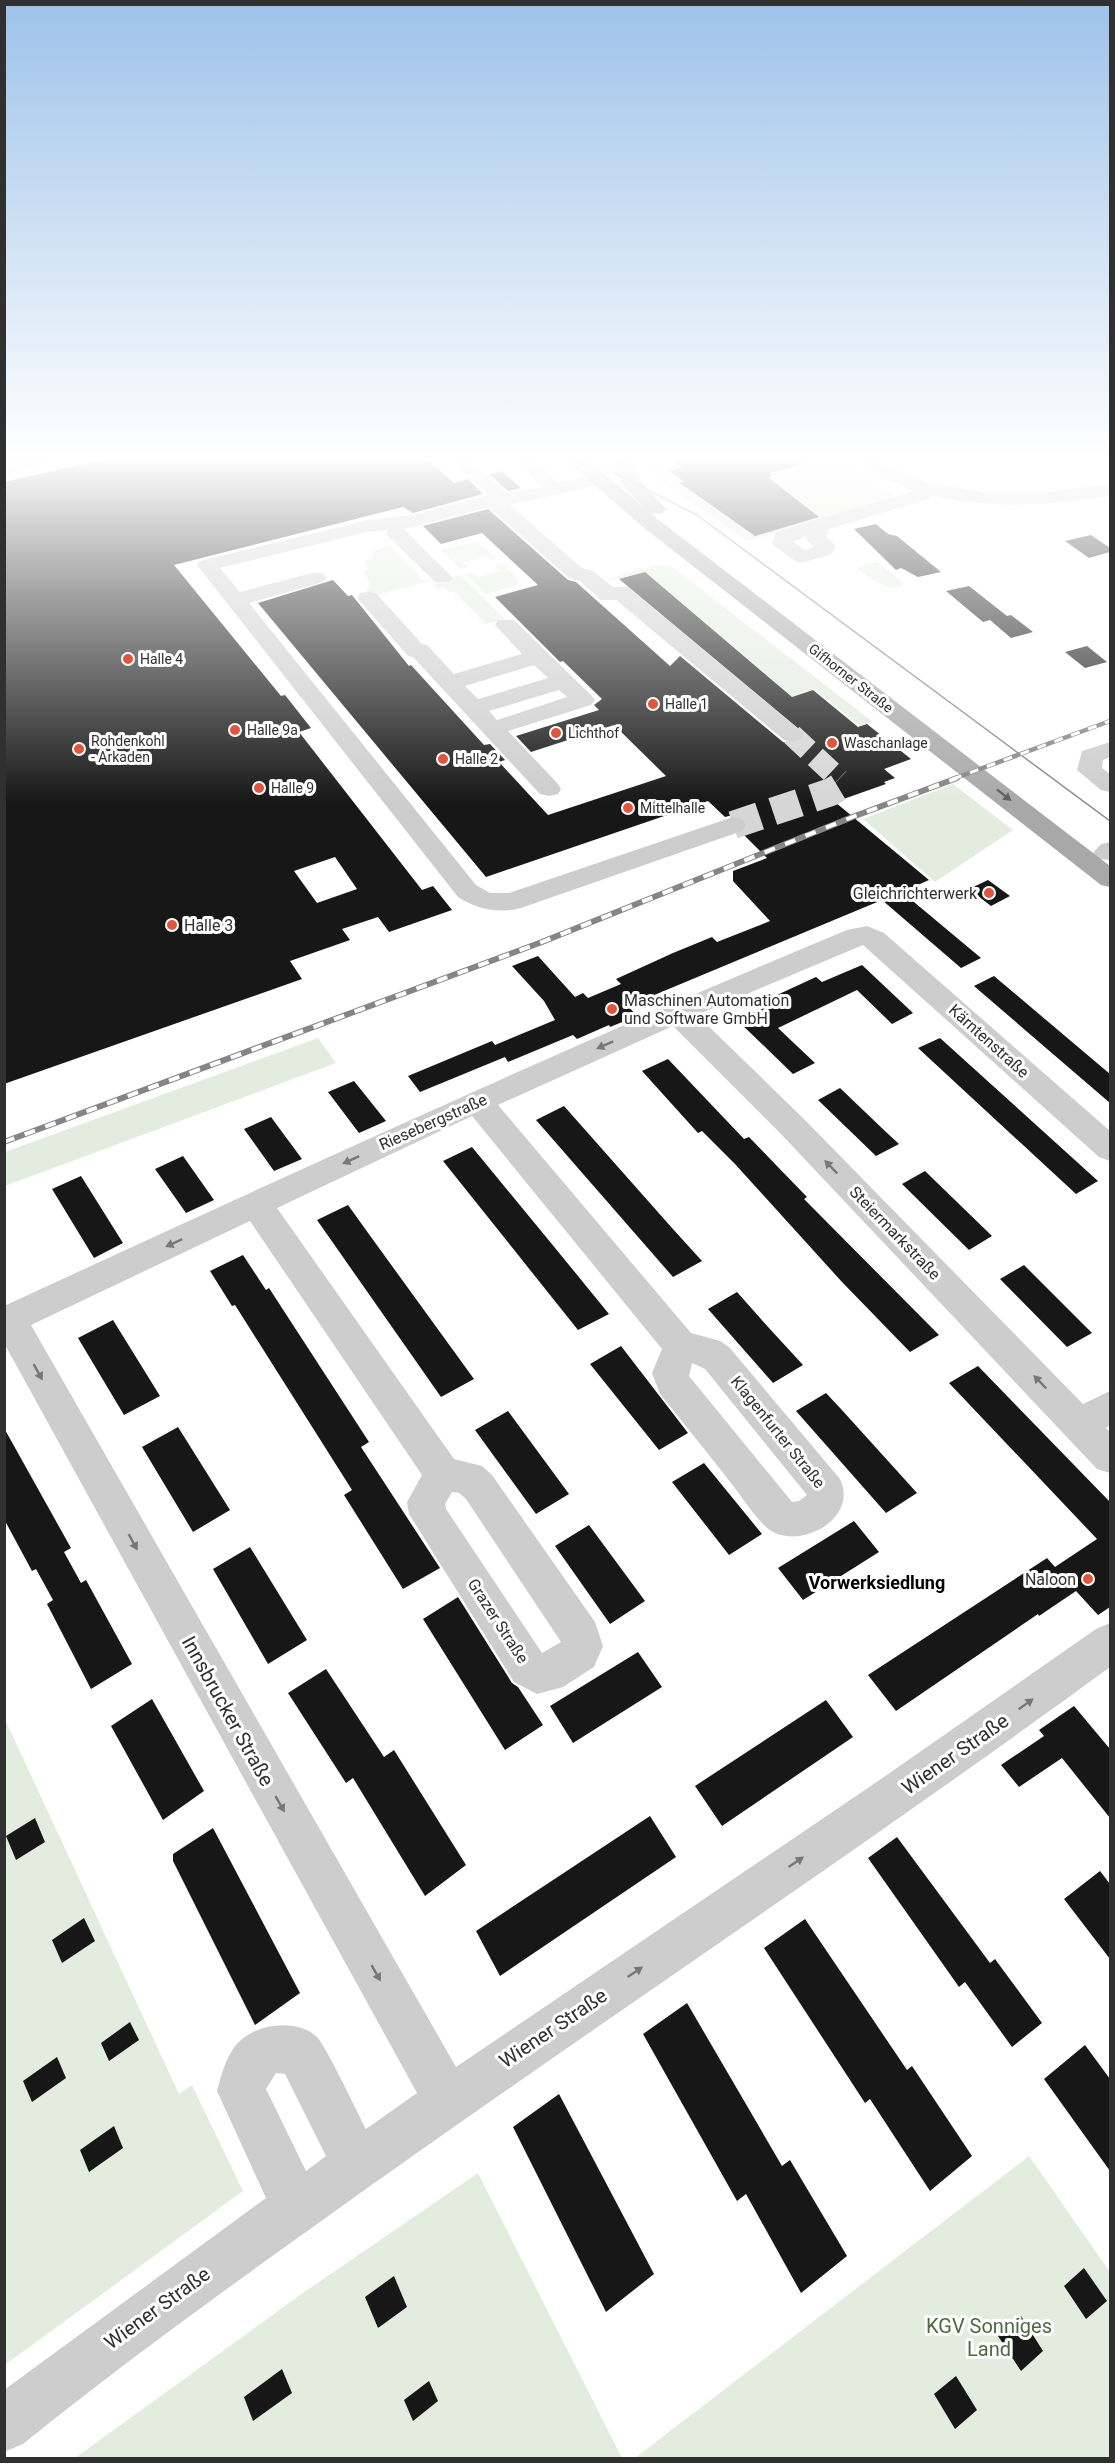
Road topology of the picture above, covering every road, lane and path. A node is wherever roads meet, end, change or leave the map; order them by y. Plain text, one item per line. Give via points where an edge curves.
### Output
1 (236, 573) edge
2 (238, 573) edge
3 (249, 573) edge
4 (437, 573) edge
5 (576, 573) edge
6 (716, 573) edge
7 (738, 573) edge
8 (316, 578) dead end
9 (442, 578) dead end
10 (219, 580) junction
11 (368, 598) dead end
12 (506, 625) dead end
13 (538, 656) junction
14 (563, 681) junction
15 (450, 683) junction
16 (474, 708) junction
17 (492, 729) junction
18 (792, 735) tunnel mouth
19 (1110, 749) edge
20 (1110, 785) edge
21 (549, 789) dead end
22 (734, 825) tunnel mouth
23 (1109, 853) edge
24 (1110, 879) edge
25 (867, 935) joint
26 (677, 1012) junction
27 (478, 1102) junction
28 (1110, 1149) edge
29 (256, 1204) junction
30 (7, 1321) edge
31 (681, 1346) junction
32 (1096, 1415) edge
33 (1110, 1457) edge
34 (444, 1474) junction
35 (1110, 1642) edge
36 (448, 2100) junction
37 (357, 2164) junction
38 (297, 2207) junction
39 (4, 2425) edge

1 - 10 street
2 - 10 street
3 - 10 street
4 - 9 street
5 - 18 street via 586,575 614,594
6 -> 24 main road, Gifhorner Straße
7 - 23 main road, Gifhorner Straße
8 - 10 street
10 - 22 street via 467,891 484,901 511,902
11 - 15 street
12 - 13 street
13 - 14 street
13 - 15 street
14 - 16 street
14 - 17 street via 583,700
15 - 16 street
16 - 17 street
17 - 21 street
19 - 20 street via 1090,756 1089,770
25 - 26 street, Riesebergstraße
25 - 28 street, Kärntenstraße
26 -> 27 street, Riesebergstraße
32 -> 26 street, Steiermarkstraße
27 -> 29 street, Riesebergstraße
27 - 31 street
29 -> 30 street, Riesebergstraße
29 - 34 street
30 -> 36 street, Innsbrucker Straße
31 - 31 street, Klagenfurter Straße via 670,1373 674,1383 780,1516 796,1521 825,1505 827,1491 717,1358 708,1351
32 - 33 street, Steiermarkstraße
34 - 34 street, Grazer Straße via 426,1502 428,1514 528,1668 537,1674 548,1673 580,1653 581,1636 479,1487 469,1478
36 -> 35 street, Wiener Straße via 954,1755
36 - 37 street, Wiener Straße
37 - 38 street, Wiener Straße
37 - 38 street via 300,2053 283,2047 262,2053 245,2071 241,2091
38 - 39 street, Wiener Straße via 74,2368

